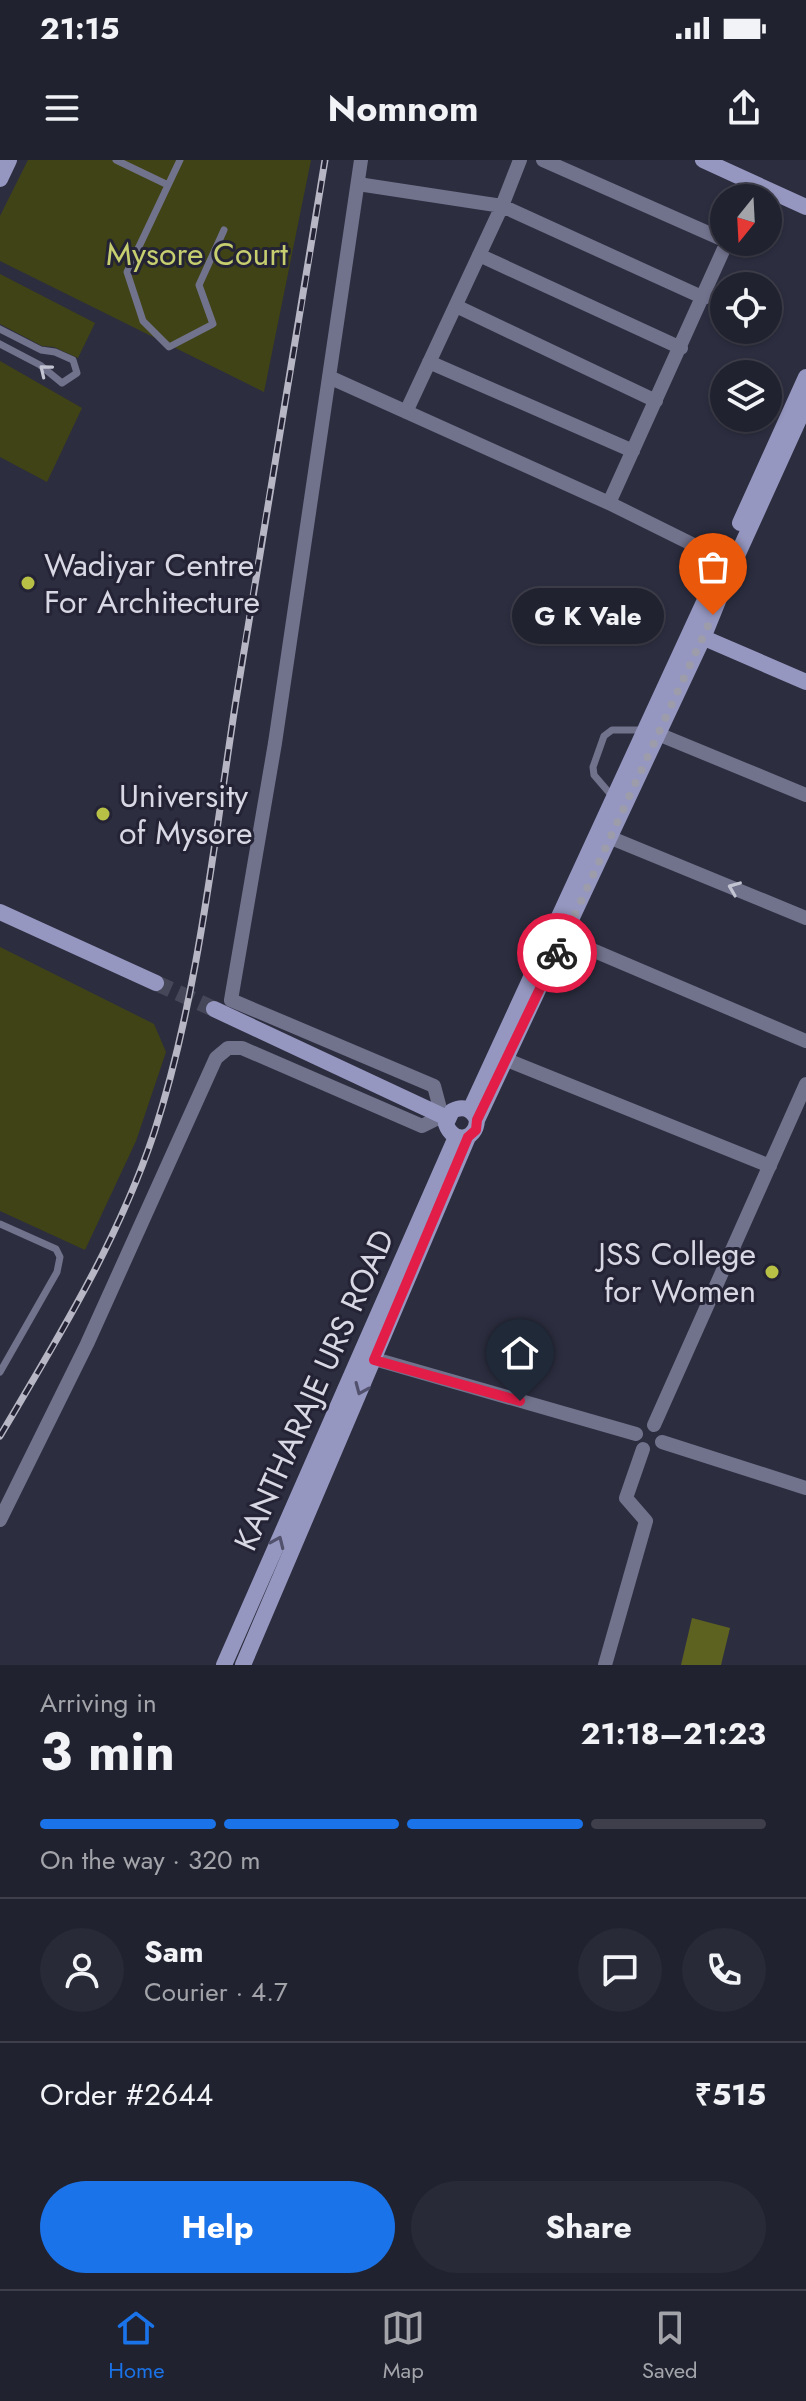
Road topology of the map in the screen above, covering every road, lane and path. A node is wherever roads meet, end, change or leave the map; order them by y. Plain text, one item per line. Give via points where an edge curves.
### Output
1 (9, 160) edge
2 (116, 160) edge
3 (180, 160) edge
4 (361, 160) edge
5 (520, 160) edge
6 (543, 160) edge
7 (703, 160) edge
8 (0, 179) edge
9 (358, 184) junction
10 (740, 184) edge
11 (168, 185) junction
12 (782, 200) edge
13 (502, 206) junction
14 (806, 207) edge
15 (224, 230) dead end
16 (710, 234) edge
17 (479, 255) junction
18 (719, 256) edge
19 (704, 298) junction
20 (456, 306) junction
21 (0, 329) edge
22 (0, 344) edge
23 (681, 348) junction
24 (429, 362) junction
25 (329, 377) junction
26 (806, 377) edge
27 (656, 401) junction
28 (406, 412) junction
29 (804, 414) edge
30 (633, 451) junction
31 (609, 503) junction
32 (724, 560) junction
33 (697, 635) junction
34 (806, 682) edge
35 (651, 732) junction
36 (806, 795) edge
37 (614, 797) junction
38 (604, 835) junction
39 (0, 912) edge
40 (806, 918) edge
41 (564, 938) junction
42 (156, 983) tunnel mouth
43 (214, 1009) tunnel mouth
44 (806, 1041) edge
45 (507, 1060) junction
46 (806, 1084) edge
47 (473, 1115) junction
48 (444, 1117) junction
49 (462, 1137) junction
50 (770, 1166) junction
51 (0, 1224) edge
52 (367, 1357) junction
53 (0, 1372) edge
54 (654, 1425) junction
55 (636, 1434) junction
56 (662, 1442) junction
57 (643, 1449) junction
58 (806, 1488) edge
59 (0, 1520) edge
60 (274, 1574) junction
61 (224, 1665) edge
62 (243, 1665) edge
63 (605, 1665) edge

1 - 8 street
2 - 11 lane
3 - 11 lane
4 - 9 street
5 - 13 street
6 - 16 street
7 - 10 street
9 - 13 street
9 - 25 street
11 - 15 lane via 127,272 143,321 169,347 213,324 199,285
12 - 14 street
13 - 17 street
13 - 19 street
17 - 20 street
17 - 23 street
18 - 19 street
19 - 23 street
20 - 24 street
20 - 27 street
21 -> 22 lane via 73,360 77,373 62,383
23 - 27 street
24 - 28 street
24 - 30 street
25 - 28 street
25 - 48 street via 231,1000 434,1086
26 - 32 street
27 - 30 street
28 - 31 street
29 - 33 street
30 - 31 street
31 - 32 street
32 - 33 street
33 - 34 street
33 - 35 street
35 - 36 street
35 - 37 street
35 - 37 lane via 612,730 604,736 594,775
35 - 38 street
37 - 38 street
40 -> 38 street
38 - 41 street
38 - 47 street
39 - 42 street
41 - 44 street
41 - 45 street
43 - 48 street
45 - 47 street
45 - 50 street
46 - 50 street
47 - 48 street via 457,1108
47 - 49 street via 476,1130
48 - 49 street via 447,1128
48 - 59 street via 422,1126 242,1048 228,1048 216,1058 87,1344
49 - 52 street, KANTHARAJE URS ROAD
50 - 54 street
51 - 53 lane via 56,1249 60,1257 57,1272
52 - 55 street
52 - 60 street, KANTHARAJE URS ROAD
54 - 55 street via 645,1425
54 - 56 street
55 - 57 street
56 - 57 street via 656,1449
56 - 58 street
57 - 63 street via 626,1498 646,1521
60 - 61 street, KANTHARAJE URS ROAD
60 - 62 street, KANTHARAJE URS ROAD

